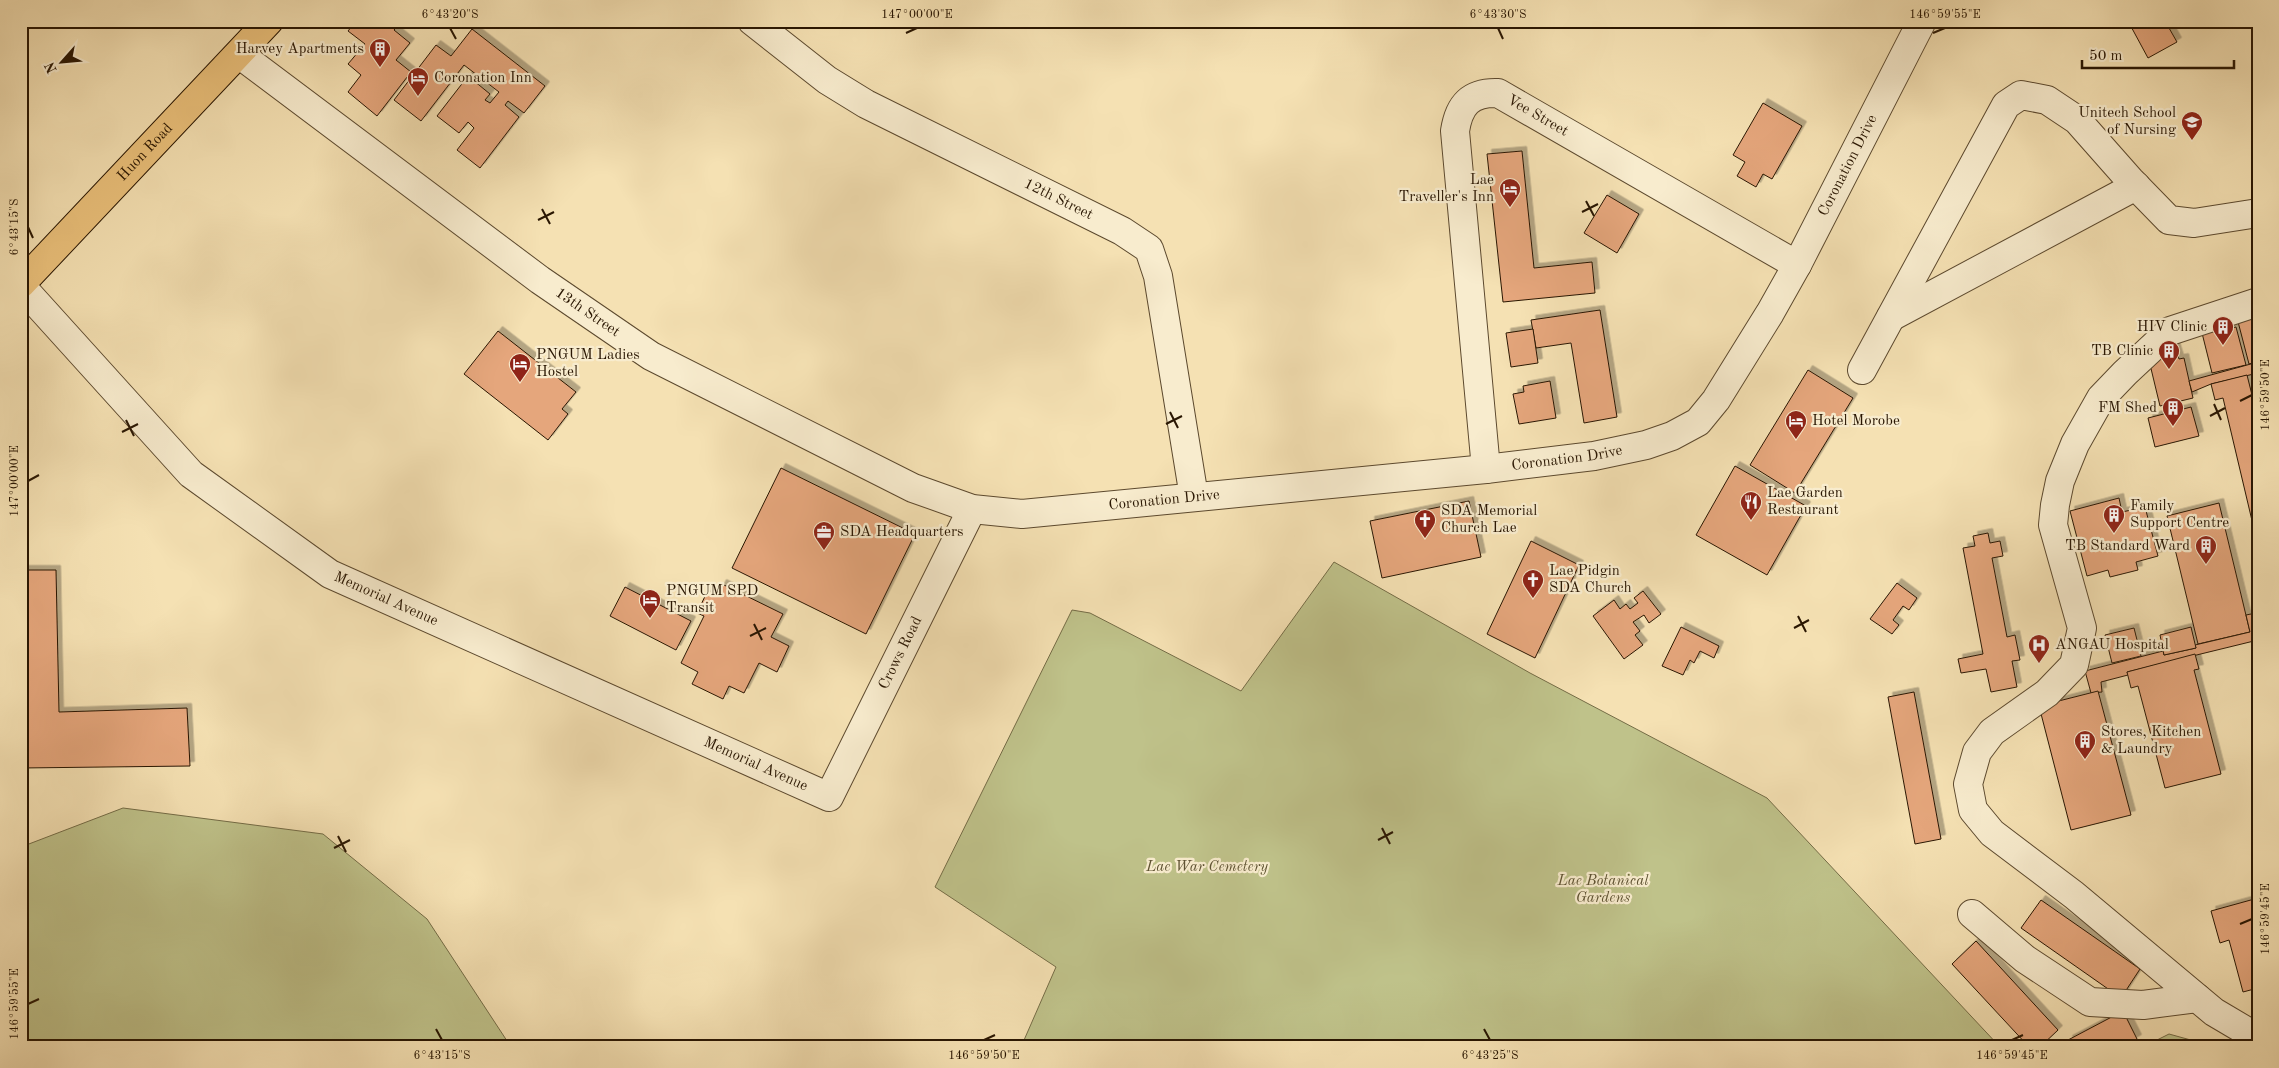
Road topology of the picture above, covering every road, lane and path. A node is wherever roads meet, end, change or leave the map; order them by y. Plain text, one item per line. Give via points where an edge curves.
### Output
1 (269, 21) edge
2 (752, 21) edge
3 (1922, 21) edge
4 (239, 54) junction
5 (2136, 186) junction
6 (2258, 213) edge
7 (1797, 265) junction
8 (21, 285) edge
9 (2258, 302) edge
10 (1891, 317) junction
11 (1862, 370) dead end
12 (1486, 469) junction
13 (1194, 497) junction
14 (972, 509) junction
15 (829, 797) joint
16 (1972, 914) dead end
17 (2197, 998) junction
18 (2258, 1038) edge

1 - 4 main road, Huon Road
2 - 13 street, 12th Street via 827,80 866,104 1122,231 1149,249 1158,276
3 - 7 street, Coronation Drive
4 - 8 main road, Huon Road
4 - 14 street, 13th Street via 540,280 651,356 913,488
5 - 6 street via 2169,220 2194,223
5 - 10 street
5 - 10 street via 2077,120 2047,100 2020,95 2006,105
7 - 12 street, Coronation Drive via 1716,400 1698,422 1646,445 1594,456
7 - 12 street, Vee Street via 1498,93 1479,95 1468,101 1461,108 1455,131
8 - 15 street, Memorial Avenue via 191,474 330,574
9 - 17 street via 2170,331 2124,372 2101,398 2075,444 2060,481 2055,505 2053,525 2082,628 2074,665 2046,693 1992,732 1977,752 1968,784 1973,810 1992,833 2074,895
10 - 11 street
12 - 13 street, Coronation Drive
13 - 14 street, Coronation Drive via 1022,514
14 - 15 street, Crows Road
16 - 17 street via 2025,959 2090,1002 2143,1005
17 - 18 street

